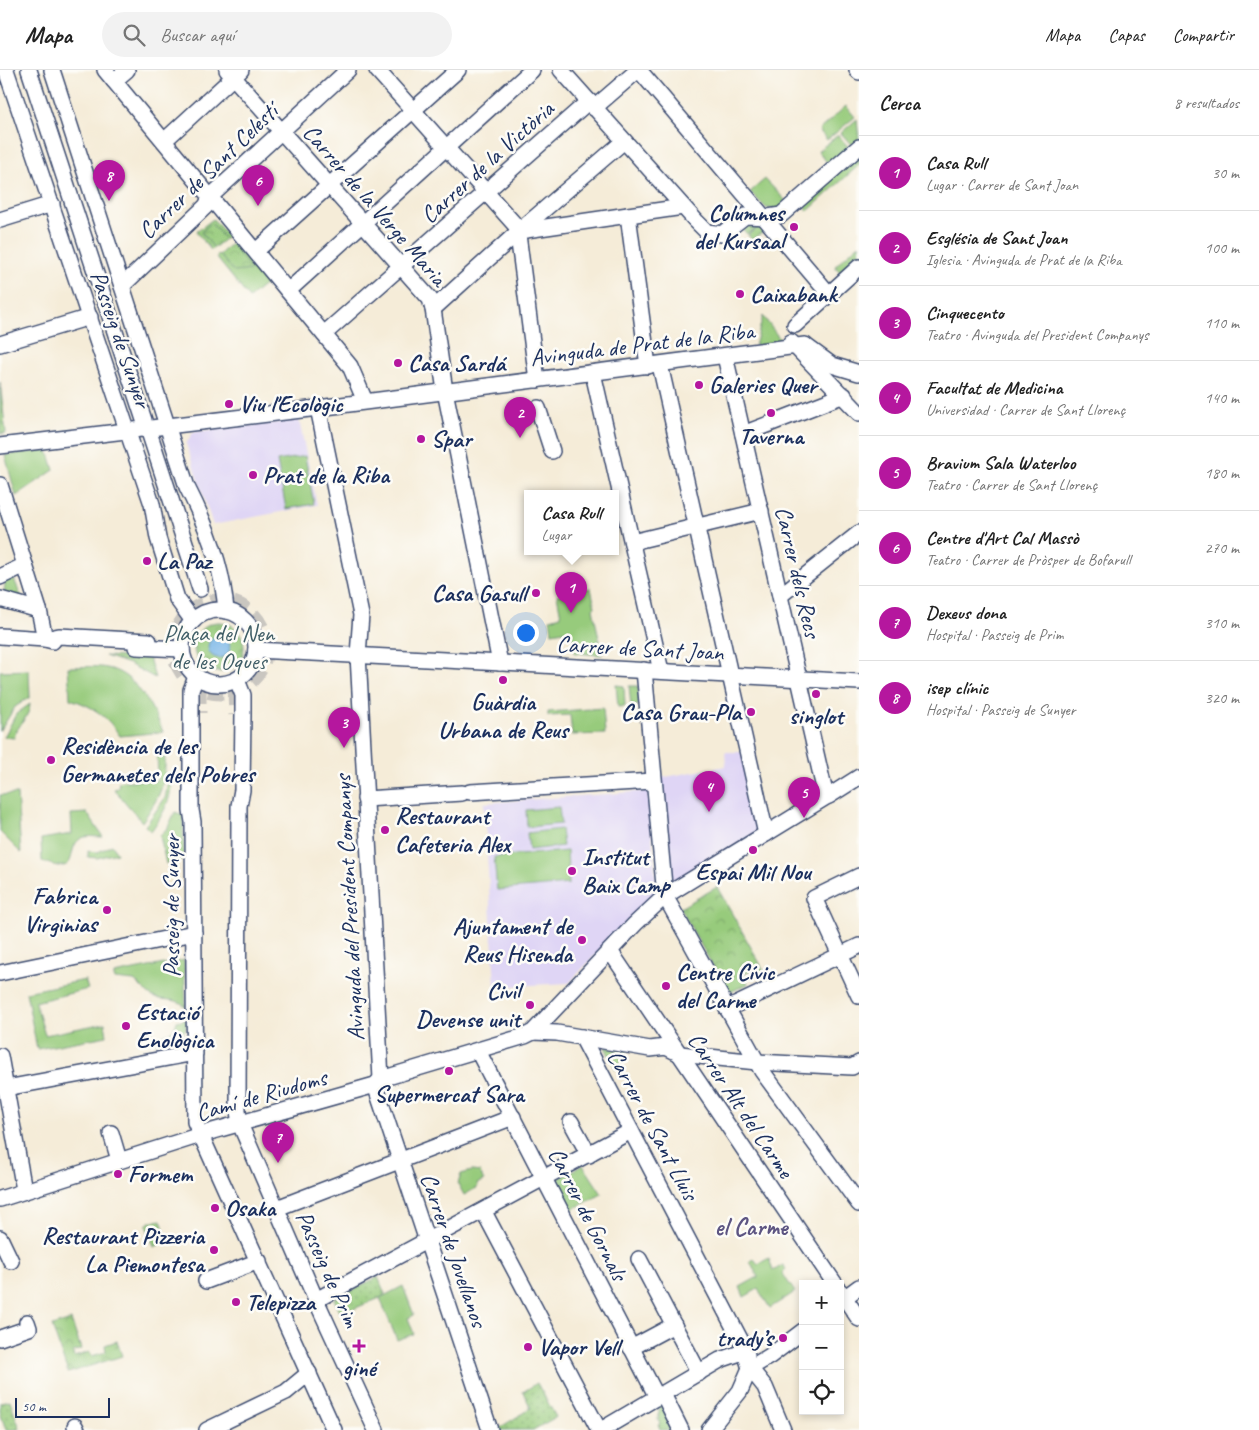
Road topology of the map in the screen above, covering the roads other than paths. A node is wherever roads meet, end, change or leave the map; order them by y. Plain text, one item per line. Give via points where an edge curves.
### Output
1 (6, 70) edge
2 (29, 70) edge
3 (52, 70) edge
4 (126, 70) edge
5 (348, 70) edge
6 (377, 70) edge
7 (458, 70) edge
8 (532, 70) edge
9 (561, 70) edge
10 (638, 70) edge
11 (234, 72) edge
12 (110, 76) edge
13 (592, 104) junction
14 (413, 111) junction
15 (282, 131) junction
16 (164, 141) junction
17 (624, 141) junction
18 (859, 147) edge
19 (446, 148) junction
20 (330, 185) junction
21 (486, 192) junction
22 (211, 196) junction
23 (52, 204) junction
24 (683, 207) junction
25 (628, 215) junction
26 (765, 217) junction
27 (0, 220) edge
28 (364, 223) junction
29 (518, 232) junction
30 (256, 251) junction
31 (402, 266) junction
32 (859, 267) edge
33 (122, 286) junction
34 (288, 291) junction
35 (829, 294) junction
36 (433, 309) junction
37 (90, 317) junction
38 (324, 334) junction
39 (0, 344) edge
40 (797, 344) junction
41 (726, 356) junction
42 (654, 365) junction
43 (593, 373) junction
44 (859, 373) edge
45 (537, 380) junction
46 (445, 391) junction
47 (844, 394) junction
48 (365, 402) junction
49 (318, 408) junction
50 (538, 408) dead end
51 (859, 413) edge
52 (144, 420) dead end
53 (168, 426) junction
54 (128, 430) junction
55 (743, 434) junction
56 (150, 435) dead end
57 (0, 446) edge
58 (552, 451) dead end
59 (0, 485) edge
60 (187, 487) junction
61 (152, 504) junction
62 (761, 511) junction
63 (697, 527) junction
64 (859, 533) edge
65 (632, 542) junction
66 (25, 565) junction
67 (0, 577) edge
68 (215, 578) dead end
69 (182, 589) dead end
70 (200, 589) dead end
71 (781, 595) junction
72 (0, 598) edge
73 (39, 610) junction
74 (226, 611) junction
75 (190, 624) junction
76 (0, 636) edge
77 (45, 639) junction
78 (149, 641) dead end
79 (182, 650) junction
80 (256, 650) junction
81 (358, 655) junction
82 (500, 663) junction
83 (644, 670) junction
84 (661, 671) junction
85 (731, 675) junction
86 (241, 676) junction
87 (196, 677) junction
88 (800, 679) junction
89 (859, 682) edge
90 (199, 713) tunnel mouth
91 (236, 715) tunnel mouth
92 (859, 777) edge
93 (653, 781) junction
94 (827, 796) junction
95 (365, 799) junction
96 (239, 806) junction
97 (193, 822) junction
98 (766, 834) junction
99 (859, 876) edge
100 (665, 896) junction
101 (194, 932) junction
102 (859, 946) edge
103 (610, 951) junction
104 (840, 955) junction
105 (0, 973) edge
106 (859, 996) edge
107 (727, 1009) junction
108 (533, 1032) junction
109 (582, 1036) junction
110 (478, 1051) junction
111 (195, 1053) junction
112 (680, 1054) junction
113 (0, 1056) edge
114 (757, 1062) junction
115 (856, 1065) edge
116 (378, 1082) junction
117 (6, 1088) junction
118 (513, 1118) junction
119 (571, 1122) dead end
120 (240, 1124) junction
121 (631, 1132) junction
122 (112, 1133) dead end
123 (202, 1135) junction
124 (589, 1155) junction
125 (119, 1160) junction
126 (400, 1161) junction
127 (544, 1179) junction
128 (24, 1190) junction
129 (0, 1198) edge
130 (859, 1204) edge
131 (276, 1208) junction
132 (484, 1212) junction
133 (0, 1238) edge
134 (427, 1242) junction
135 (639, 1259) dead end
136 (11, 1261) dead end
137 (259, 1261) junction
138 (832, 1280) edge
139 (206, 1281) dead end
140 (859, 1287) edge
141 (844, 1296) edge
142 (316, 1300) junction
143 (844, 1300) edge
144 (859, 1319) edge
145 (26, 1322) dead end
146 (674, 1325) junction
147 (799, 1333) edge
148 (0, 1338) edge
149 (631, 1348) junction
150 (748, 1362) junction
151 (309, 1373) junction
152 (699, 1373) junction
153 (740, 1391) junction
154 (660, 1395) junction
155 (770, 1403) junction
156 (207, 1430) edge
157 (334, 1430) edge
158 (376, 1430) edge
159 (490, 1430) edge
160 (600, 1430) edge
161 (681, 1430) edge
162 (709, 1430) edge
163 (783, 1430) edge

1 - 23 street, Passeig de Sunyer
2 - 52 street, Passeig de Sunyer
3 - 33 street, Passeig de Sunyer
4 - 12 street
5 - 15 street, Carrer de Sant Celestí
6 - 14 street
7 - 14 street
8 - 19 street
9 - 13 street
10 - 13 street, Carrer de la Victòria
10 - 26 street
11 - 15 street, Carrer de la Verge Maria
11 - 16 street
12 - 16 street
13 - 17 street
13 - 21 street, Carrer de la Victòria
14 - 19 street
14 - 20 street
15 - 20 street, Carrer de la Verge Maria
15 - 22 street, Carrer de Sant Celestí
16 - 22 street
17 - 24 street
17 - 29 street
18 - 26 street via 781,215
19 - 21 street
19 - 28 street
20 - 28 street, Carrer de la Verge Maria
20 - 30 street
21 - 29 street
21 - 31 street, Carrer de la Victòria
22 - 30 street
22 - 33 street, Carrer de Sant Celestí via 206,206
23 - 27 street
23 - 37 street, Passeig de Sunyer
24 - 25 street
24 - 26 street via 706,232 722,234 745,216
25 - 29 street
25 - 42 street
26 - 35 street
28 - 31 street, Carrer de la Verge Maria
28 - 34 street
29 - 36 street
29 - 45 street
30 - 34 street
31 - 36 street, Carrer de la Verge Maria via 424,290
31 - 38 street, Carrer de la Victòria
32 - 35 street
33 - 53 street, Passeig de Sunyer
34 - 38 street
35 - 40 street via 796,324 799,333
36 - 46 street, Carrer de la Verge Maria
37 - 39 street
37 - 54 street, Passeig de Sunyer
38 - 48 street via 350,366
40 - 41 street, Avinguda de Prat de la Riba
40 - 44 street via 832,365
40 - 47 street
41 - 42 street, Avinguda de Prat de la Riba
41 - 55 street, Carrer dels Recs
42 - 43 street, Avinguda de Prat de la Riba
42 - 63 street
43 - 45 street, Avinguda de Prat de la Riba
43 - 65 street
45 - 46 street, Avinguda de Prat de la Riba
46 - 48 street, Avinguda de Prat de la Riba
46 - 82 street, Carrer de la Verge Maria
47 - 51 street
47 - 55 street
48 - 49 street, Avinguda de Prat de la Riba
49 - 53 street, Avinguda de Prat de la Riba
49 - 81 street, Avinguda del President Companys via 360,615
50 - 58 street
53 - 54 street, Avinguda de Prat de la Riba
53 - 60 street, Passeig de Sunyer
54 - 57 street, Avinguda de Prat de la Riba
54 - 61 street, Passeig de Sunyer
55 - 62 street, Carrer dels Recs
56 - 70 street, Passeig de Sunyer
59 - 66 street
60 - 68 street
60 - 74 street, Passeig de Sunyer via 203,518 224,582
61 - 69 street
61 - 75 street, Passeig de Sunyer via 158,538 177,598
62 - 63 street
62 - 71 street, Carrer dels Recs
63 - 65 street
63 - 85 street
64 - 71 street
65 - 84 street
66 - 67 street
66 - 73 street
71 - 88 street, Carrer dels Recs
72 - 73 street
73 - 77 street
74 - 75 street via 208,612
74 - 80 street via 248,624
75 - 79 street via 183,638
76 - 77 street
77 - 78 street via 59,636
77 - 79 street via 59,643
79 - 87 street via 187,666
80 - 81 street, Carrer de Sant Joan
80 - 86 street via 251,666
81 - 82 street, Carrer de Sant Joan
81 - 95 street, Avinguda del President Companys
82 - 83 street, Carrer de Sant Joan
83 - 84 street, Carrer de Sant Joan
83 - 93 street
84 - 85 street, Carrer de Sant Joan
85 - 88 street, Carrer de Sant Joan
85 - 98 street
86 - 87 street via 216,684
86 - 96 street via 242,790
87 - 97 street, Passeig de Sunyer via 191,690
88 - 89 street, Carrer de Sant Joan
88 - 94 street, Carrer dels Recs
90 - 97 street via 198,803
91 - 96 street
92 - 94 street
93 - 95 street
93 - 100 street
94 - 98 street
95 - 116 street, Avinguda del President Companys
96 - 120 street
97 - 101 street, Passeig de Sunyer
98 - 100 street
99 - 104 street via 814,898
100 - 103 street
100 - 107 street
101 - 105 street
101 - 111 street, Passeig de Sunyer
102 - 104 street
103 - 108 street
103 - 112 street, Carrer Alt del Carme
104 - 106 street
104 - 107 street
107 - 114 street
108 - 109 street
108 - 110 street, Camí de Riudoms
109 - 112 street via 650,1049 666,1047
109 - 121 street, Carrer de Sant Lluis
110 - 116 street, Camí de Riudoms
110 - 118 street, Carrer de Gornals
111 - 117 street
111 - 123 street, Passeig de Sunyer via 195,1122
112 - 114 street
112 - 138 street, Carrer Alt del Carme
113 - 117 street
114 - 115 street
114 - 130 street
116 - 120 street, Camí de Riudoms
116 - 126 street, Carrer de Jovellanos
117 - 128 street
118 - 126 street
118 - 127 street, Carrer de Gornals
119 - 124 street
120 - 123 street, Camí de Riudoms
120 - 131 street, Passeig de Prim
121 - 124 street
121 - 150 street, Carrer de Sant Lluis via 742,1341
122 - 125 street
123 - 125 street, Camí de Riudoms
123 - 137 street
124 - 127 street
125 - 128 street, Camí de Riudoms
126 - 131 street
126 - 134 street, Carrer de Jovellanos
127 - 132 street
127 - 149 street, Carrer de Gornals
128 - 129 street, Camí de Riudoms
131 - 142 street, Passeig de Prim
132 - 134 street
132 - 160 street
133 - 136 street
134 - 142 street
134 - 159 street, Carrer de Jovellanos
135 - 146 street
137 - 139 street
137 - 151 street
140 - 141 street
142 - 158 street, Passeig de Prim
143 - 144 street
145 - 148 street via 29,1328
146 - 149 street
146 - 152 street
147 - 150 street via 770,1356
149 - 154 street, Carrer de Gornals
150 - 152 street via 740,1353 731,1355
150 - 153 street
150 - 155 street, Carrer de Sant Lluis via 765,1388
151 - 156 street via 286,1392
151 - 157 street
152 - 154 street
153 - 155 street via 754,1390
153 - 162 street
154 - 160 street
154 - 161 street, Carrer de Gornals
155 - 163 street, Carrer de Sant Lluis

